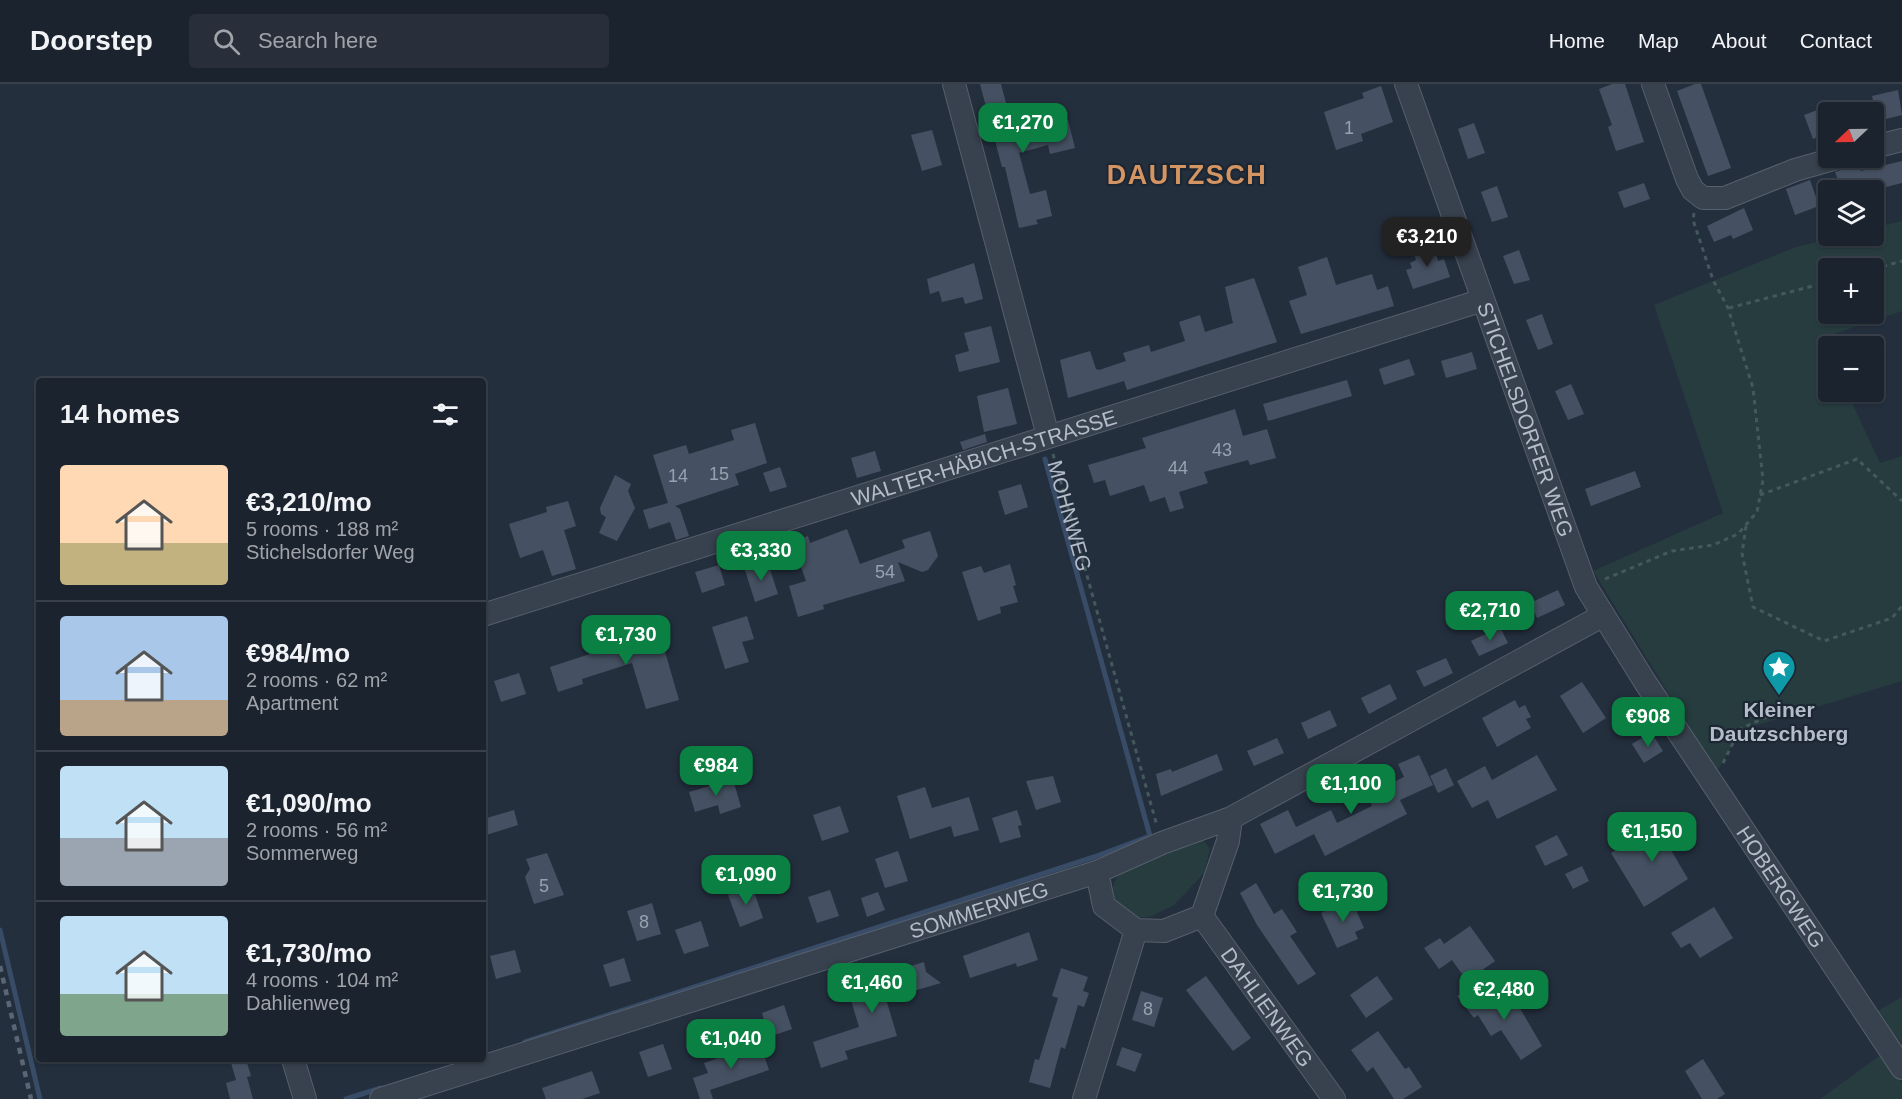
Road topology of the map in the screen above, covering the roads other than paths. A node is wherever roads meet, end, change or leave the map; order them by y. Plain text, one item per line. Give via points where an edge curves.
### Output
1 (954, 84) edge
2 (1406, 84) edge
3 (1653, 84) edge
4 (1902, 140) edge
5 (1884, 144) edge
6 (1818, 163) edge
7 (1483, 300) junction
8 (1048, 436) junction
9 (486, 614) edge
10 (1602, 616) junction
11 (1231, 818) junction
12 (1097, 872) junction
13 (1202, 916) junction
14 (1136, 930) junction
15 (294, 1062) edge
16 (1902, 1068) edge
17 (305, 1099) edge
18 (381, 1099) edge
19 (1084, 1099) edge
20 (1334, 1099) edge

1 - 8 street, MOHNWEG
2 - 7 street, STICHELSDORFER WEG
3 - 6 street via 1687,178 1698,196 1709,200 1725,198
4 - 5 street
7 - 8 street, WALTER-HÄBICH-STRASSE
7 - 10 street, STICHELSDORFER WEG via 1586,587
8 - 9 street, WALTER-HÄBICH-STRASSE
10 - 11 street, SOMMERWEG
10 - 16 street, HOBERGWEG
11 - 12 street, SOMMERWEG via 1162,831
11 - 13 street via 1228,841
12 - 14 street via 1104,906
12 - 18 street, SOMMERWEG
13 - 14 street via 1164,931
13 - 20 street, DAHLIENWEG
14 - 19 street
15 - 17 street

